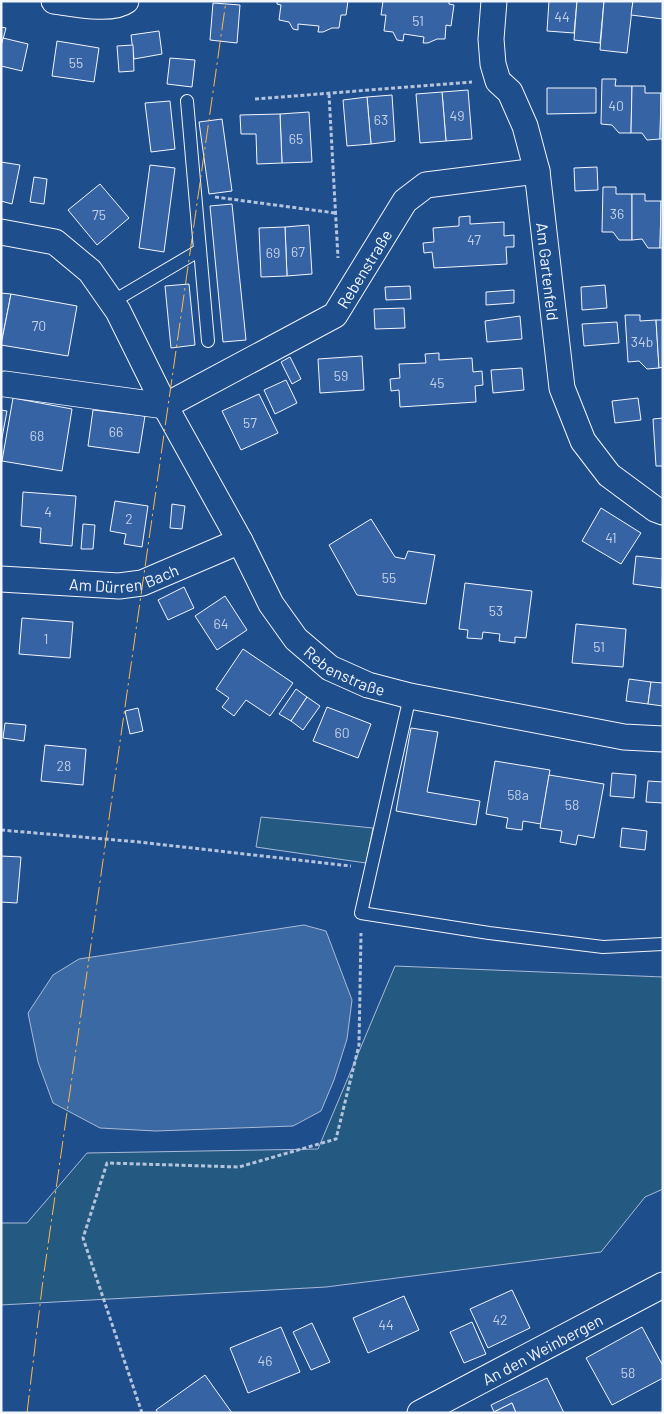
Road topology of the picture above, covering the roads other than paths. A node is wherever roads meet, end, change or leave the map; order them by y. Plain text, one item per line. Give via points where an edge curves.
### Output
1 (54, 1) edge
2 (126, 1) edge
3 (494, 1) edge
4 (186, 101) dead end
5 (537, 171) junction
6 (1, 232) edge
7 (200, 250) junction
8 (112, 302) junction
9 (208, 341) dead end
10 (5, 384) dead end
11 (165, 406) junction
12 (663, 512) edge
13 (240, 541) junction
14 (1, 579) edge
15 (410, 696) junction
16 (663, 739) edge
17 (663, 944) edge
18 (663, 1285) edge
19 (420, 1413) edge

1 - 2 street via 100,7
3 - 5 street, Am Gartenfeld via 493,64 498,80 510,92 525,126
4 - 7 lane
5 - 11 street, Rebenstraße via 426,185 405,201 335,314
5 - 12 street, Am Gartenfeld via 562,388 583,441 609,475
6 - 8 street, Rebenstraße via 55,242 90,271
7 - 8 lane
7 - 9 lane
8 - 11 street, Rebenstraße
10 - 11 street
11 - 13 street, Rebenstraße
13 - 14 street, Am Dürren Bach via 142,584 119,586
13 - 15 street, Rebenstraße via 271,604 296,639 330,668 368,685
15 - 16 street, Rebenstraße via 624,737
15 - 17 lane via 361,913 604,947
18 - 19 street, An den Weinbergen

